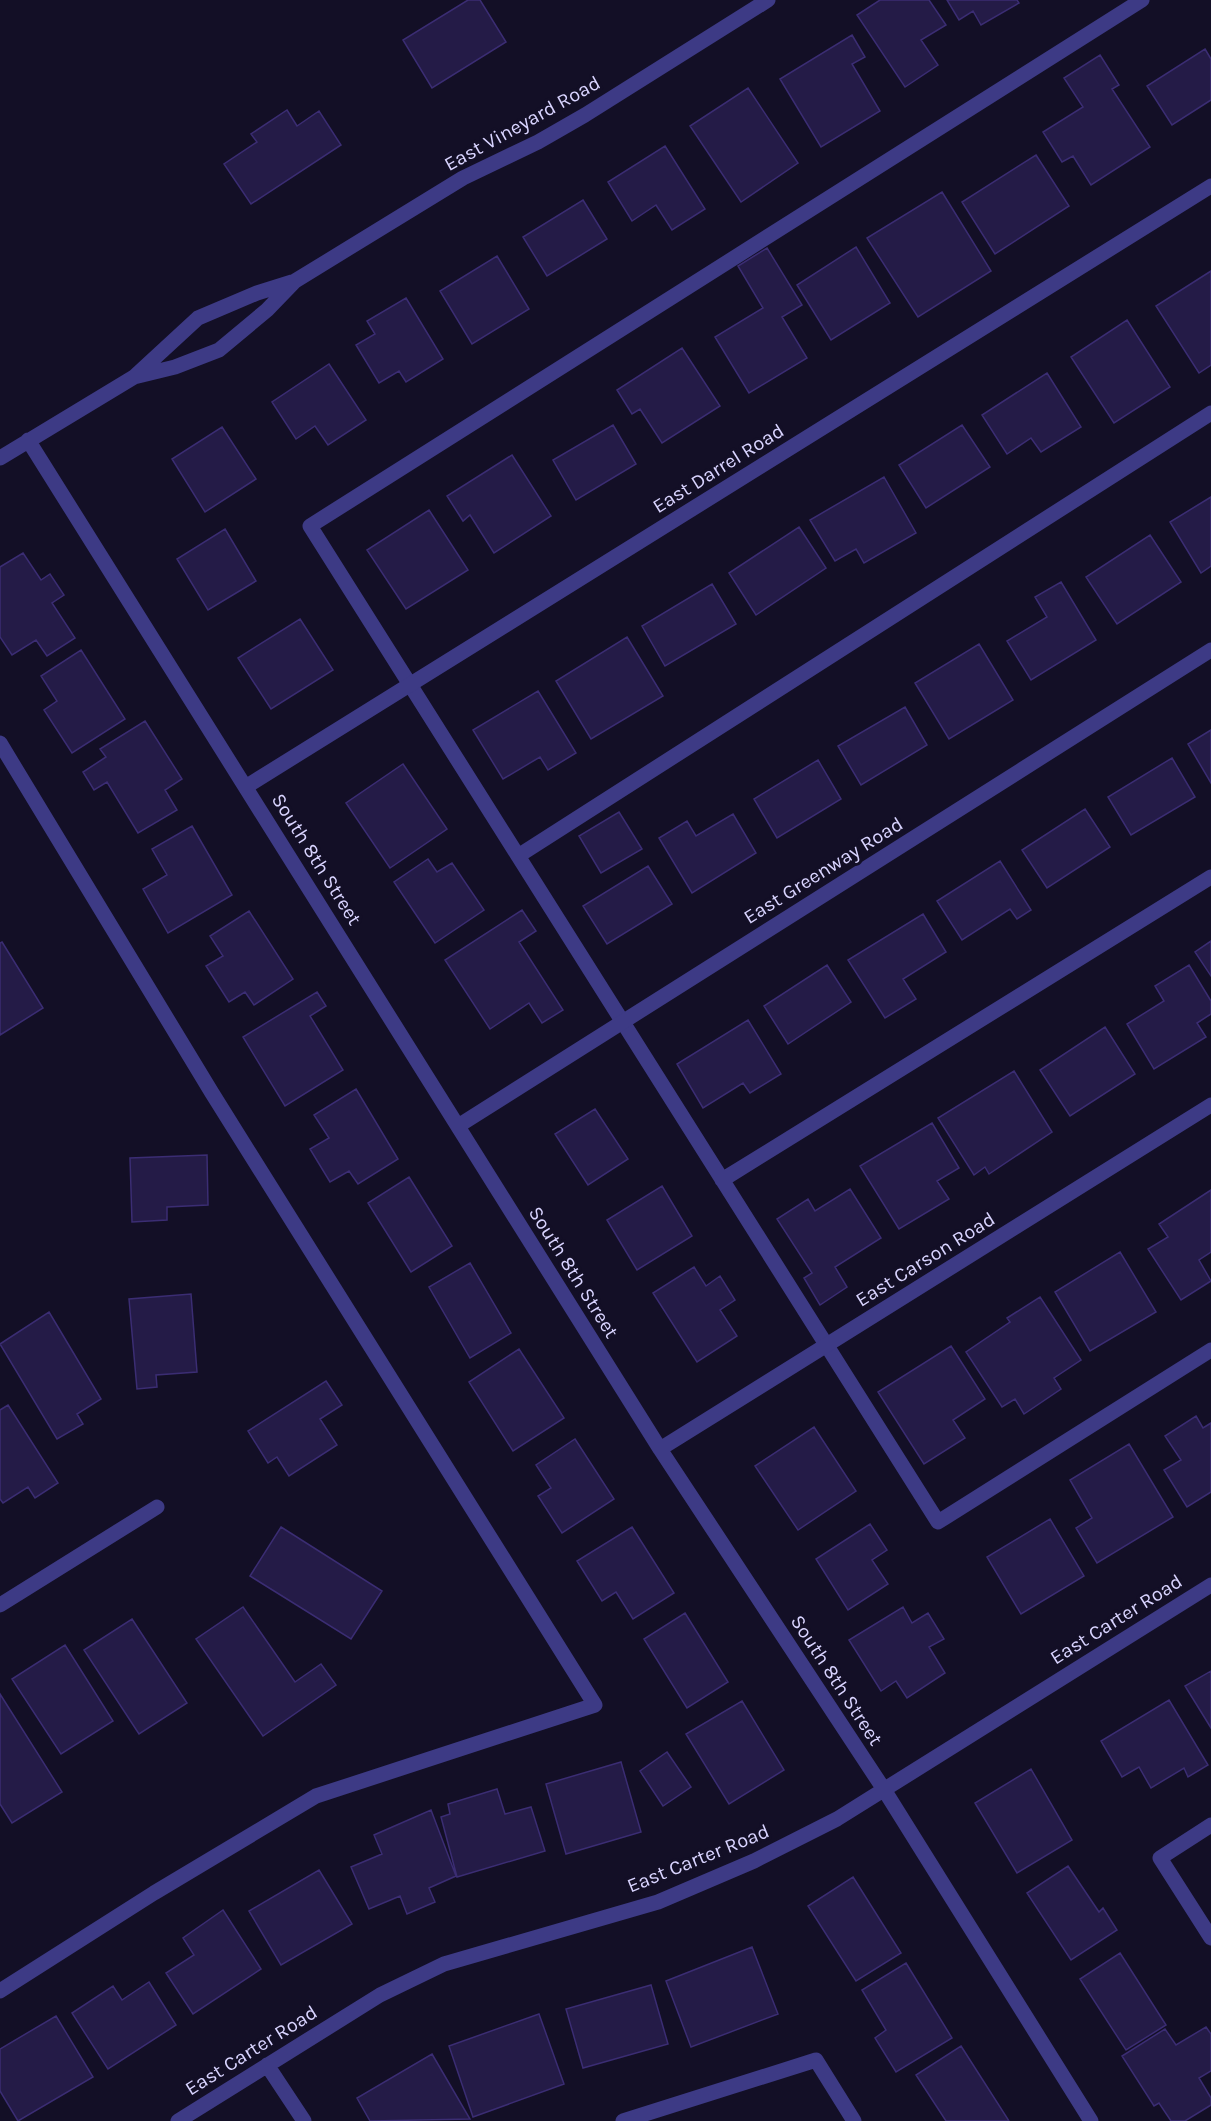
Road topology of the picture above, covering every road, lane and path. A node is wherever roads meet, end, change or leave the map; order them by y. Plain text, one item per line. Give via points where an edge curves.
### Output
1 (768, 0) edge
2 (1142, 0) edge
3 (1211, 186) edge
4 (295, 281) junction
5 (134, 377) junction
6 (1211, 413) edge
7 (28, 440) junction
8 (0, 458) edge
9 (1211, 650) edge
10 (410, 685) junction
11 (0, 743) edge
12 (247, 786) junction
13 (518, 856) junction
14 (1211, 877) edge
15 (623, 1022) junction
16 (1211, 1105) edge
17 (458, 1126) junction
18 (722, 1180) junction
19 (826, 1346) junction
20 (1211, 1350) edge
21 (660, 1449) junction
22 (157, 1507) dead end
23 (1211, 1585) edge
24 (0, 1605) edge
25 (883, 1788) junction
26 (1211, 1825) edge
27 (1211, 1938) edge
28 (0, 1991) edge
29 (267, 2065) junction
30 (178, 2121) edge
31 (304, 2121) edge
32 (623, 2121) edge
33 (854, 2121) edge
34 (1091, 2121) edge

1 - 4 street, East Vineyard Road via 585,115 463,178
2 - 10 street via 310,526
3 - 10 street, East Darrel Road
4 - 5 street, East Vineyard Road via 198,318
4 - 5 street, East Vineyard Road via 219,350
5 - 7 street, East Vineyard Road
6 - 13 street
7 - 8 street, East Vineyard Road
7 - 12 street, South 8th Street
9 - 15 street, East Greenway Road
10 - 12 street, East Darrel Road
10 - 13 street
11 - 28 street via 212,1093 595,1706 316,1796
12 - 17 street, South 8th Street
13 - 15 street
14 - 18 street
15 - 17 street, East Greenway Road
15 - 18 street
16 - 19 street, East Carson Road
17 - 21 street, South 8th Street
18 - 19 street
19 - 20 street via 938,1522
19 - 21 street, East Carson Road
21 - 25 street, South 8th Street
22 - 24 street
23 - 25 street, East Carter Road
25 - 29 street, East Carter Road via 837,1819 765,1856 657,1902 444,1964 380,1995
25 - 34 street, South 8th Street
26 - 27 street via 1160,1858
29 - 30 street, East Carter Road
29 - 31 street
32 - 33 street via 816,2060

